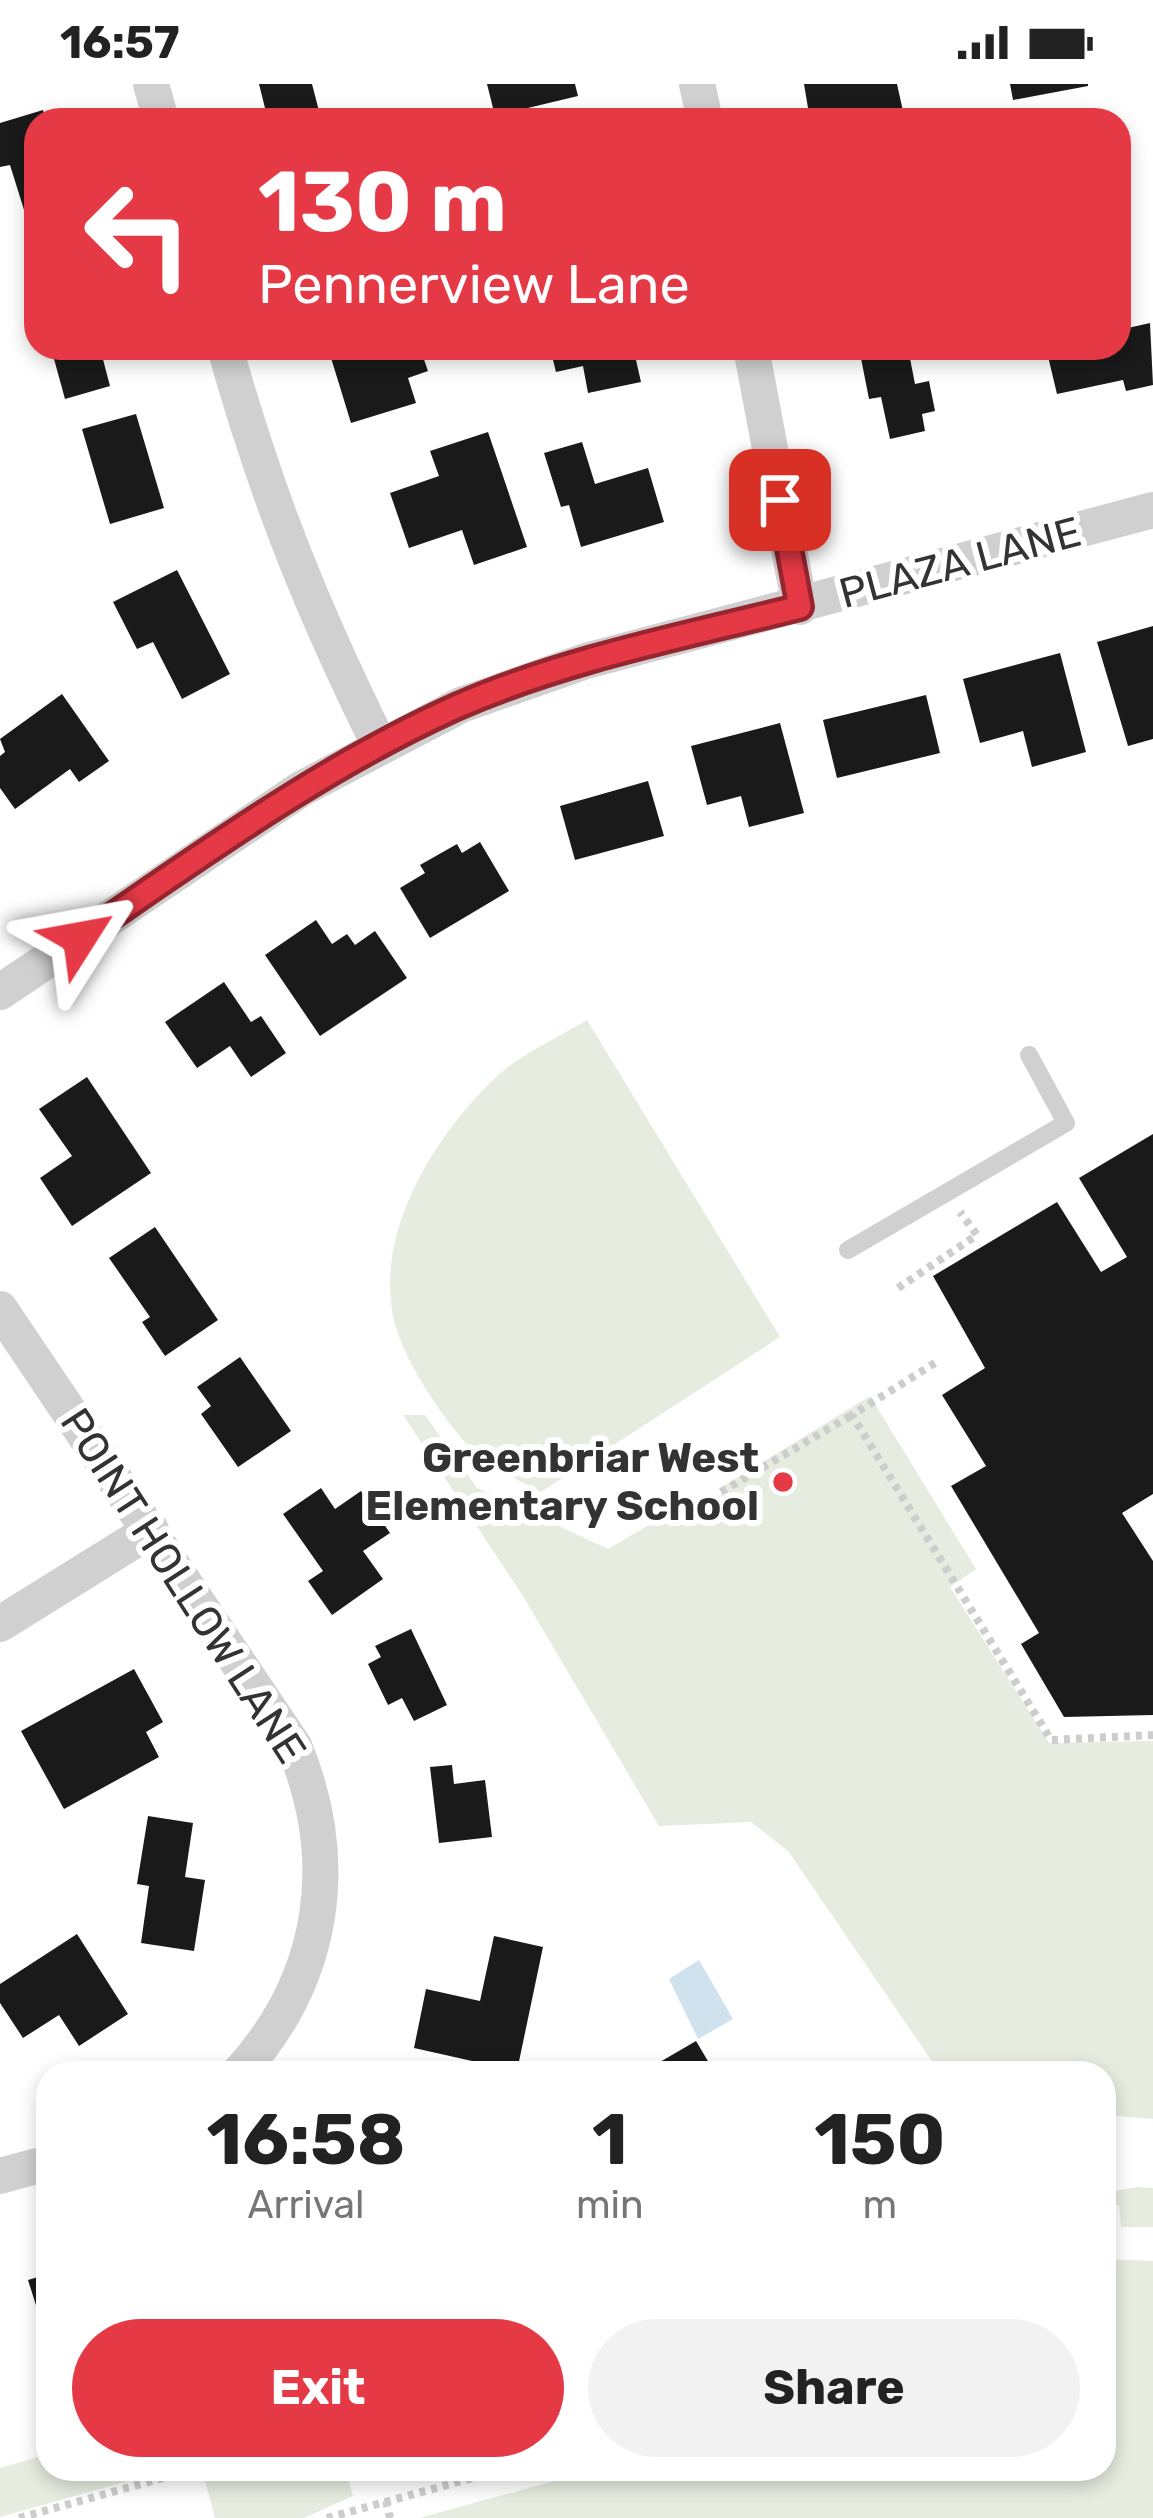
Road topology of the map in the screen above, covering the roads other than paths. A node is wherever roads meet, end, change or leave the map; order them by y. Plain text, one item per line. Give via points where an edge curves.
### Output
1 (228, 360) edge
2 (753, 360) edge
3 (1153, 510) edge
4 (800, 607) junction
5 (379, 744) junction
6 (2, 986) edge
7 (1029, 1055) dead end
8 (848, 1250) dead end
9 (0, 1309) edge
10 (151, 1530) junction
11 (0, 1624) edge
12 (249, 2061) edge
13 (36, 2166) edge
14 (0, 2176) edge

1 - 5 street via 262,482
2 - 4 street
3 - 4 street, PLAZA LANE
4 - 5 street, PLAZA LANE via 586,661
5 - 6 street, PLAZA LANE
7 - 8 lane via 1066,1123
9 - 10 street, POINT HOLLOW LANE
10 - 11 street
10 - 12 street, POINT HOLLOW LANE via 294,1746 318,1818 323,1892 308,1962 278,2025
13 - 14 street

